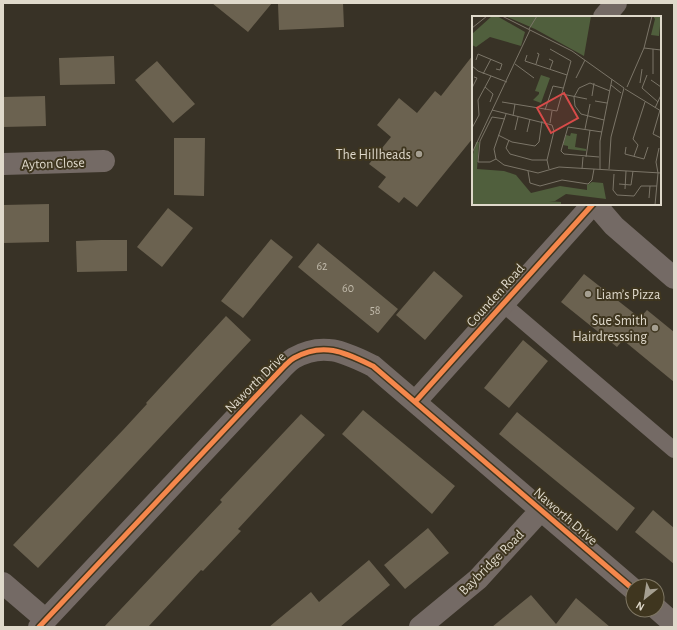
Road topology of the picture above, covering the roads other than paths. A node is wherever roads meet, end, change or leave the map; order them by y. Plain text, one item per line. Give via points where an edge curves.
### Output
1 (616, 3) edge
2 (605, 16) edge
3 (104, 161) dead end
4 (3, 164) edge
5 (593, 205) edge
6 (595, 205) edge
7 (674, 278) edge
8 (503, 304) junction
9 (415, 402) junction
10 (674, 450) edge
11 (541, 510) junction
12 (625, 582) edge
13 (3, 583) edge
14 (665, 617) edge
15 (42, 624) edge
16 (674, 624) edge
17 (420, 627) edge

1 - 2 street
3 - 4 street, Ayton Close
5 - 8 street, Counden Road
6 - 7 street via 614,226
8 - 9 street, Counden Road
8 - 10 lane
9 - 11 street, Naworth Drive
9 - 15 street, Naworth Drive via 373,366 343,351 319,350 294,358
11 - 12 street, Naworth Drive
11 - 17 street, Baybridge Road via 478,579
13 - 15 street
14 - 16 street

